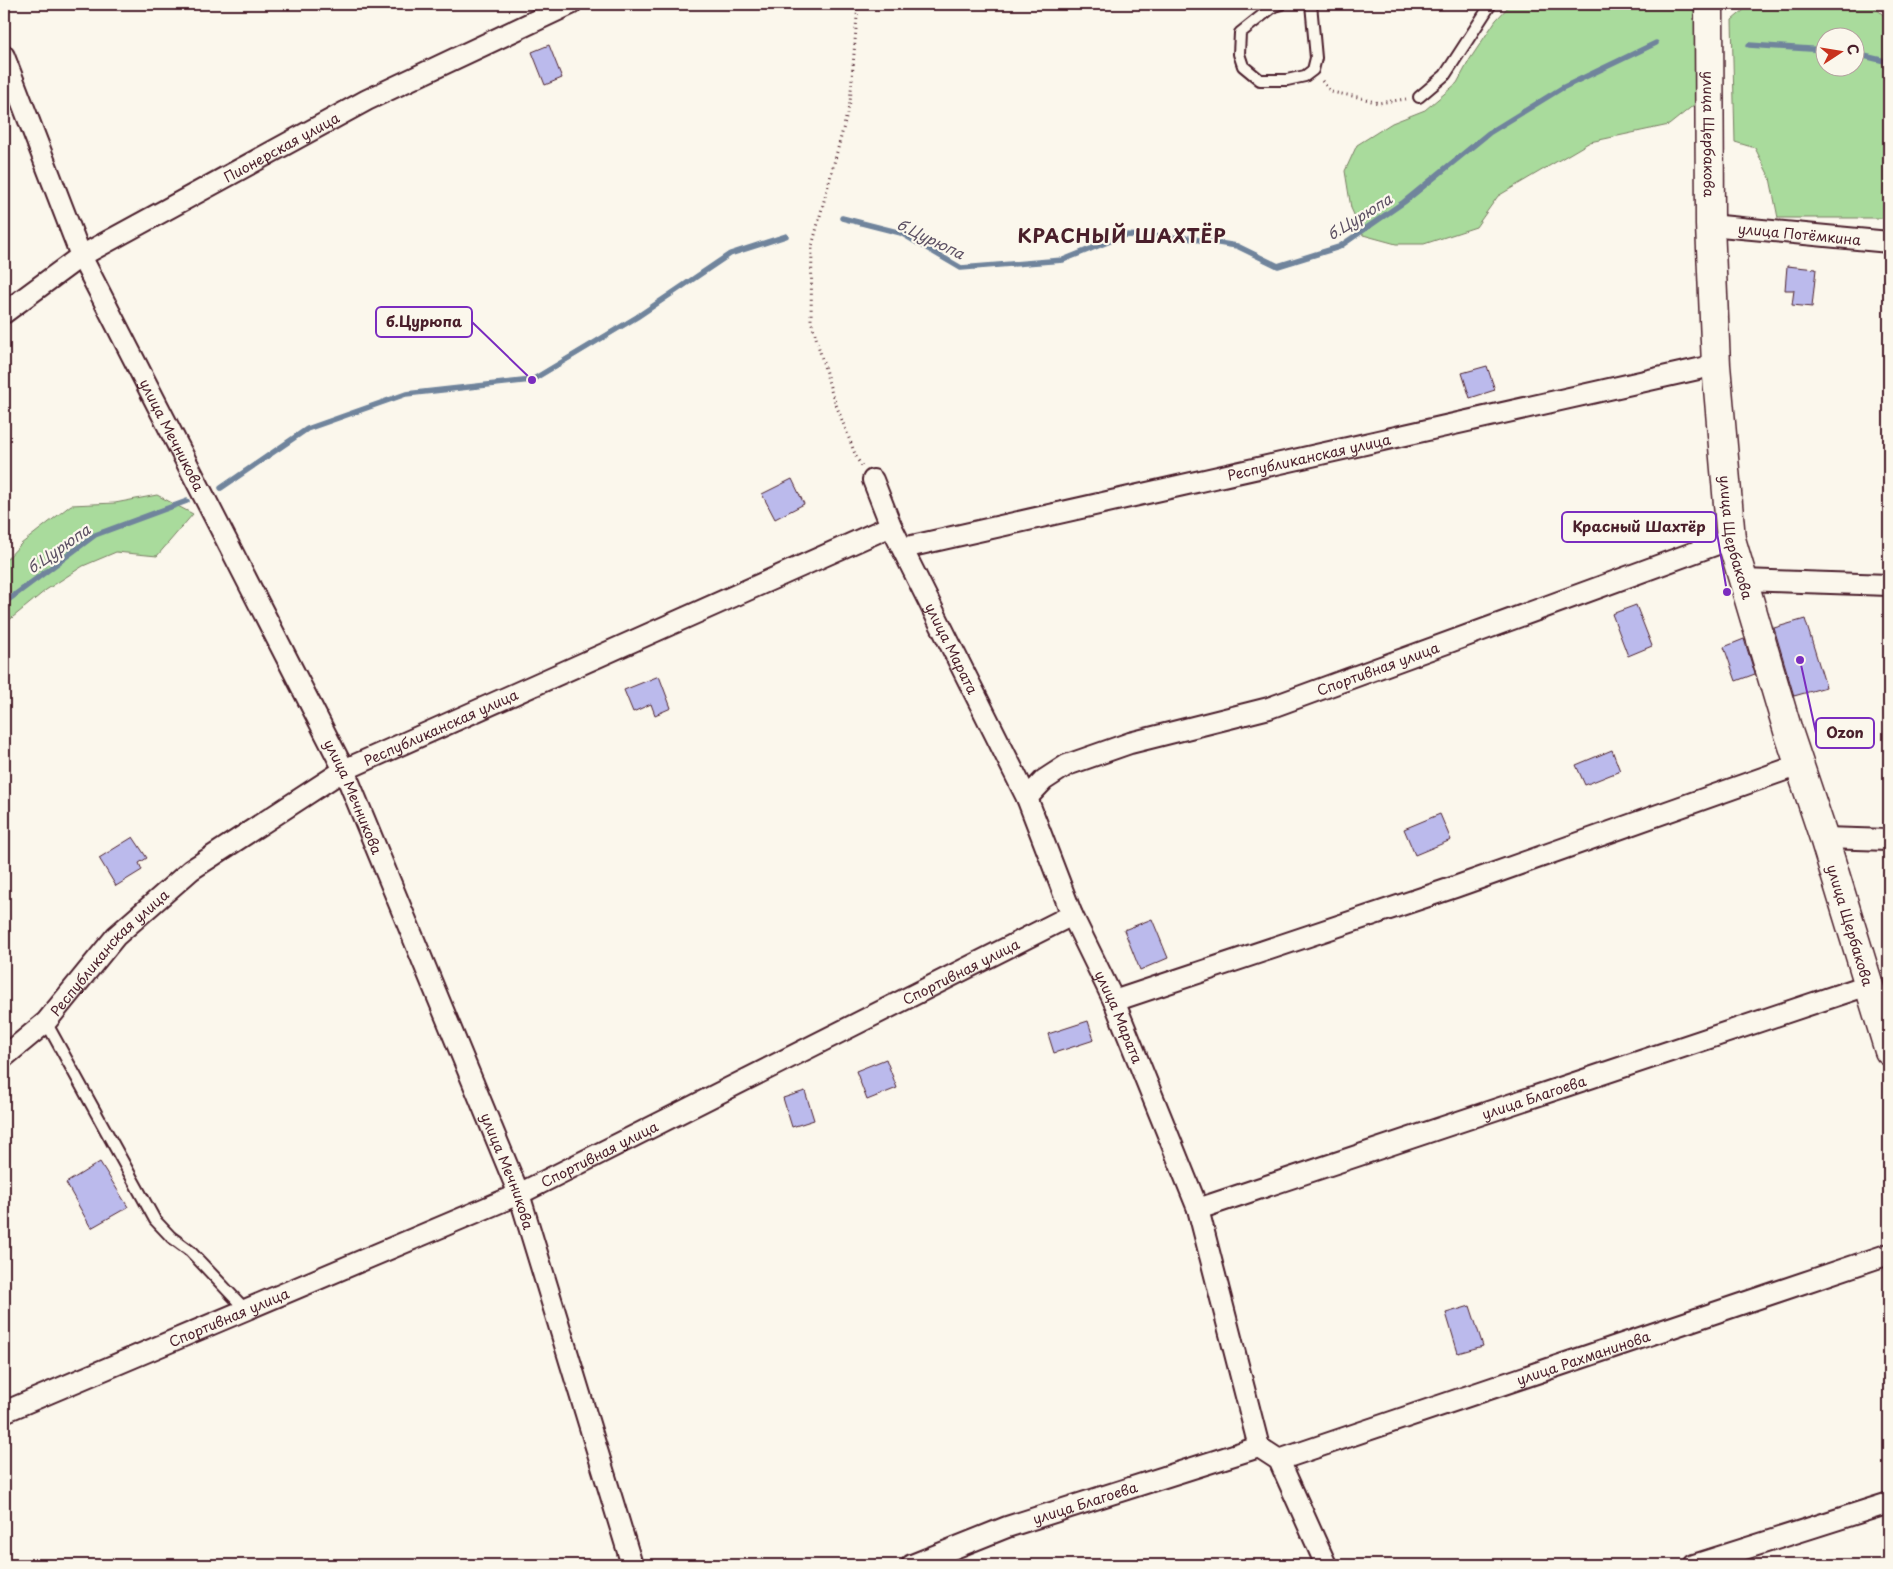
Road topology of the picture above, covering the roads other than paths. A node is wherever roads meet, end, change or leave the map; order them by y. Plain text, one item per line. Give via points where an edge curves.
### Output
1 (571, 4) edge
2 (1281, 4) edge
3 (1311, 4) edge
4 (1491, 4) edge
5 (1709, 4) edge
6 (4, 56) edge
7 (1420, 97) road end
8 (1710, 225) junction
9 (1889, 242) edge
10 (81, 256) junction
11 (4, 313) edge
12 (1716, 365) junction
13 (873, 480) road end
14 (891, 526) junction
15 (1731, 539) junction
16 (903, 548) junction
17 (1743, 580) junction
18 (1889, 585) edge
19 (1799, 765) junction
20 (344, 770) junction
21 (1027, 798) junction
22 (1824, 838) junction
23 (1889, 840) edge
24 (1072, 915) junction
25 (1868, 985) junction
26 (1114, 1001) junction
27 (46, 1022) junction
28 (1889, 1051) edge
29 (4, 1057) edge
30 (520, 1194) junction
31 (1198, 1209) junction
32 (1889, 1254) edge
33 (245, 1309) junction
34 (4, 1412) edge
35 (1259, 1447) junction
36 (1279, 1460) junction
37 (1889, 1503) edge
38 (632, 1565) edge
39 (912, 1565) edge
40 (1326, 1565) edge
41 (1694, 1565) edge

1 - 10 street, Пионерская улица via 366,100
2 - 3 lane via 1268,10 1240,33 1242,66 1260,80 1305,76 1313,70 1316,58
4 - 7 lane via 1445,75
5 - 8 street, улица Щербакова
6 - 10 street, улица Мечникова
8 - 9 street, улица Потёмкина
8 - 12 street, улица Щербакова
10 - 11 street, Пионерская улица
10 - 20 street, улица Мечникова
12 - 15 street, улица Щербакова
12 - 16 street, Республиканская улица
13 - 14 street, улица Марата
14 - 16 street, улица Марата
14 - 20 street, Республиканская улица
15 - 17 street, улица Щербакова
15 - 21 street, Спортивная улица via 1269,708 1130,743 1067,765 1044,780
16 - 21 street, улица Марата
17 - 18 street
17 - 19 street, улица Щербакова
19 - 22 street, улица Щербакова
19 - 26 street via 1455,887
20 - 27 street, Республиканская улица via 191,870 116,936
20 - 30 street, улица Мечникова
21 - 24 street, улица Марата
22 - 23 street
22 - 25 street, улица Щербакова
24 - 26 street, улица Марата
24 - 30 street, Спортивная улица
25 - 28 street, улица Щербакова
25 - 31 street, улица Благоева
26 - 31 street, улица Марата
27 - 29 street, Республиканская улица
27 - 33 lane via 155,1220 190,1251
30 - 33 street, Спортивная улица
30 - 38 street, улица Мечникова
31 - 35 street, улица Марата
32 - 36 street, улица Рахманинова
33 - 34 street, Спортивная улица
35 - 36 street
35 - 39 street, улица Благоева via 1007,1527
36 - 40 street
37 - 41 street

